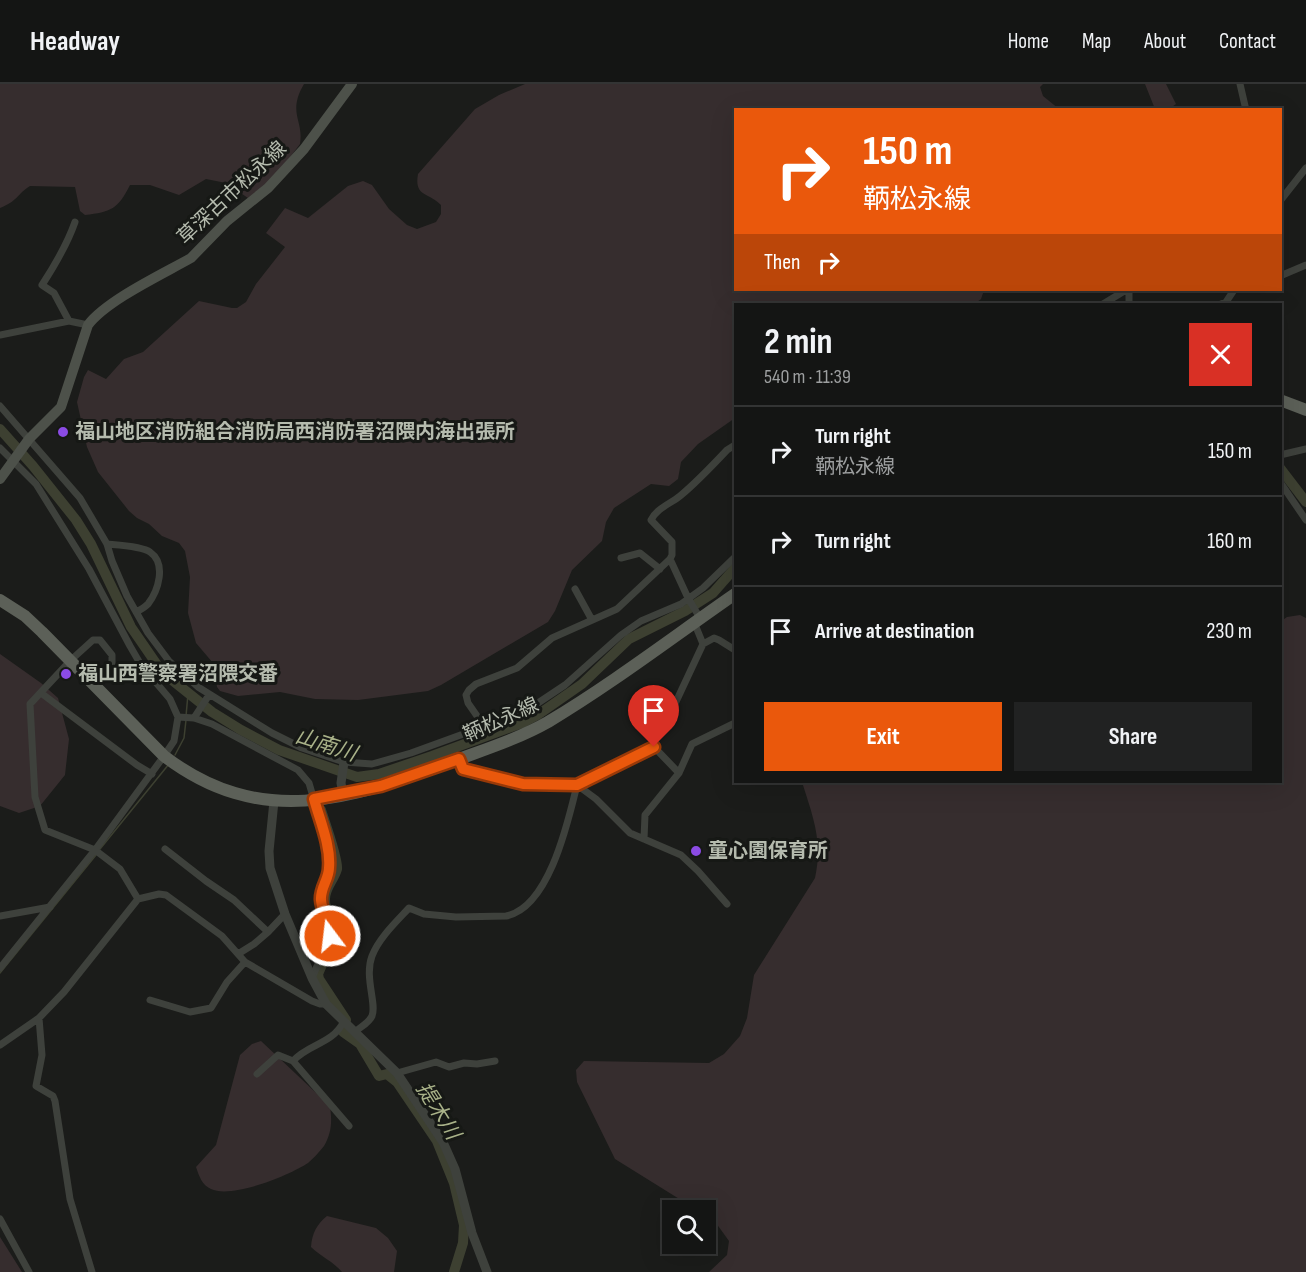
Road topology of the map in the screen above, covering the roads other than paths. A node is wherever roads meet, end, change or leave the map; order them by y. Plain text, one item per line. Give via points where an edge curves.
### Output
1 (352, 84) edge
2 (1240, 84) edge
3 (1246, 108) edge
4 (1306, 168) edge
5 (1282, 198) edge
6 (75, 222) dead end
7 (1304, 268) edge
8 (1282, 275) edge
9 (1126, 291) edge
10 (1233, 291) edge
11 (1104, 303) edge
12 (1224, 303) edge
13 (69, 321) junction
14 (88, 325) junction
15 (0, 335) edge
16 (1282, 401) edge
17 (0, 406) edge
18 (1306, 410) edge
19 (28, 440) junction
20 (734, 446) edge
21 (0, 448) edge
22 (1306, 449) edge
23 (1282, 453) edge
24 (14, 459) junction
25 (0, 479) edge
26 (1282, 485) edge
27 (1306, 520) edge
28 (107, 544) junction
29 (621, 558) dead end
30 (734, 558) edge
31 (670, 559) junction
32 (660, 569) junction
33 (575, 589) dead end
34 (734, 595) edge
35 (0, 600) edge
36 (689, 600) junction
37 (136, 612) junction
38 (697, 617) junction
39 (592, 620) junction
40 (703, 644) junction
41 (734, 650) edge
42 (71, 660) junction
43 (94, 683) junction
44 (41, 693) junction
45 (208, 697) junction
46 (188, 716) junction
47 (734, 723) edge
48 (484, 726) junction
49 (654, 747) junction
50 (169, 759) junction
51 (459, 759) junction
52 (344, 764) junction
53 (679, 773) junction
54 (152, 774) junction
55 (577, 785) junction
56 (342, 789) junction
57 (314, 799) junction
58 (274, 801) junction
59 (644, 839) junction
60 (165, 849) dead end
61 (97, 851) junction
62 (138, 899) junction
63 (727, 904) dead end
64 (50, 907) junction
65 (285, 914) junction
66 (0, 916) edge
67 (268, 932) junction
68 (238, 954) junction
69 (244, 962) junction
70 (0, 968) edge
71 (312, 978) junction
72 (150, 1000) dead end
73 (326, 1004) junction
74 (39, 1018) junction
75 (344, 1021) junction
76 (355, 1032) junction
77 (0, 1045) edge
78 (293, 1060) junction
79 (495, 1061) dead end
80 (397, 1073) junction
81 (257, 1074) dead end
82 (349, 1126) dead end
83 (0, 1220) edge
84 (29, 1272) edge
85 (92, 1272) edge
86 (487, 1272) edge

1 - 14 main road, 草深古市松永線 via 297,157 268,188 210,236 191,258 113,303
2 - 3 street
4 - 5 street
6 - 13 street via 62,255 42,285 54,293
7 - 8 street
9 - 11 street
10 - 12 street
13 - 14 street
13 - 15 street
14 - 19 main road, 草深古市松永線 via 61,407
16 - 18 main road
17 - 19 street
19 - 24 main road, 草深古市松永線
19 - 28 street via 80,498
20 - 31 street via 678,498 652,516 651,520 672,542
21 - 24 street
22 - 23 street
24 - 25 main road, 草深古市松永線
24 - 46 street via 36,484 89,568 141,664
26 - 27 street
28 - 37 street
28 - 37 street via 150,552 158,563 159,585 147,604
29 - 32 street via 640,553
30 - 36 street
31 - 32 street
31 - 36 street
32 - 39 street via 617,609
33 - 39 street
34 - 38 main road, 鞆松永線
35 - 42 main road, 鞆松永線 via 25,616
36 - 38 street
36 - 48 street via 641,621 535,705
37 - 45 street via 169,661
38 - 40 street
38 - 51 main road, 鞆松永線 via 545,723
39 - 48 street via 545,643 517,668 469,690 468,704
40 - 41 street via 719,640
40 - 49 street via 674,706 653,729
42 - 43 main road, 鞆松永線
42 - 43 street via 93,640 100,640 112,655 112,663
42 - 44 street
43 - 50 main road, 鞆松永線
44 - 54 street
44 - 61 street via 30,704 35,797 45,830
45 - 46 street
45 - 52 street via 272,734
46 - 50 street
46 - 57 street via 212,724 298,770 309,783
47 - 53 street via 692,744
48 - 52 street via 372,764
49 - 53 street
49 - 55 street
50 - 54 street
50 - 58 main road, 鞆松永線 via 215,787
51 - 55 street via 463,769 523,784
51 - 56 main road, 鞆松永線 via 381,786
52 - 56 street
53 - 59 street via 645,815
54 - 61 street
55 - 59 street via 630,833
55 - 76 street via 565,832 540,892 513,915 506,916 456,917 424,914 409,908 372,956 368,974 373,1014
56 - 57 main road, 鞆松永線
57 - 58 main road, 鞆松永線
57 - 71 street via 330,863 321,892 330,936
58 - 65 street via 270,868
59 - 63 street via 681,855
60 - 67 street via 234,900
61 - 62 street via 120,869
61 - 64 street
62 - 68 street via 166,896 222,936
62 - 74 street via 89,963
64 - 66 street
64 - 70 street
65 - 67 street
65 - 71 street
67 - 68 street
68 - 69 street
69 - 72 street via 212,1008 190,1012
69 - 73 street via 312,1001
71 - 73 street
73 - 75 street
74 - 77 street
74 - 85 street via 42,1055 36,1086 55,1101 70,1199
75 - 76 street
75 - 78 street via 333,1037
76 - 80 street
78 - 81 street via 278,1055
78 - 82 street
79 - 80 street via 449,1067 436,1062
80 - 86 street via 443,1142
83 - 84 street

